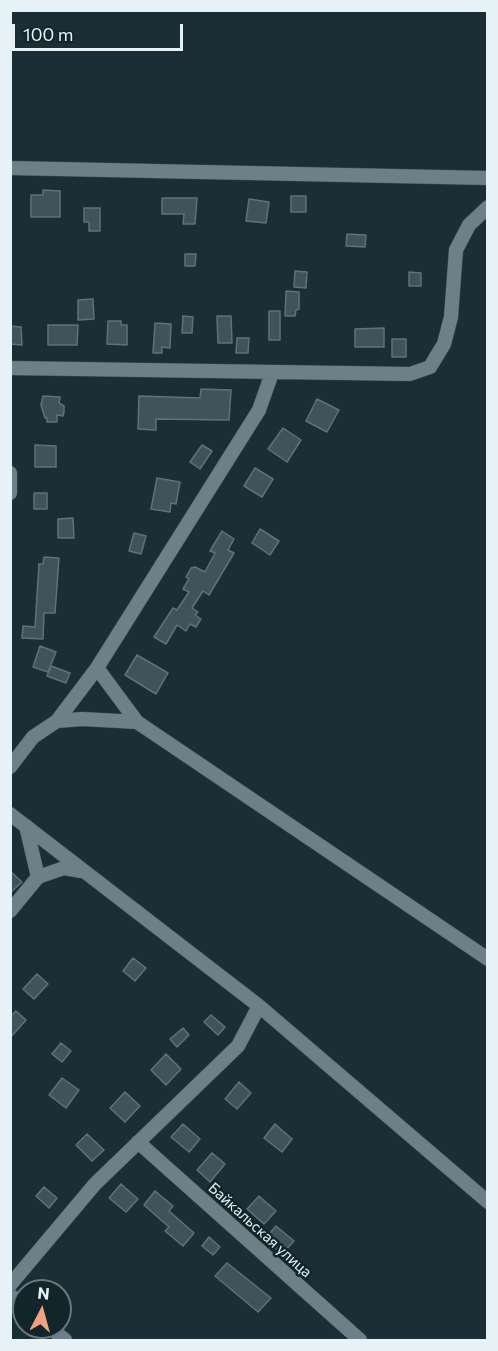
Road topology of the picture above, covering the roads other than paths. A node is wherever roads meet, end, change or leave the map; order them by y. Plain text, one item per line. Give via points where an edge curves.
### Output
1 (10, 168) edge
2 (488, 178) edge
3 (488, 207) edge
4 (10, 368) edge
5 (272, 373) junction
6 (10, 473) edge
7 (10, 493) edge
8 (98, 668) junction
9 (57, 721) junction
10 (136, 722) junction
11 (10, 767) edge
12 (10, 814) edge
13 (26, 826) junction
14 (84, 871) junction
15 (38, 877) junction
16 (10, 911) edge
17 (488, 958) edge
18 (259, 1006) junction
19 (138, 1142) junction
20 (488, 1202) edge
21 (10, 1285) edge
22 (360, 1341) edge

1 - 2 street
3 - 5 street via 469,225 456,250 451,317 444,344 430,367 410,374
4 - 5 street
5 - 8 street via 259,410
6 - 7 street
8 - 9 street
8 - 10 street
9 - 10 street
9 - 11 street via 33,737
10 - 17 street
12 - 13 street
13 - 14 street
13 - 15 street
14 - 15 street via 64,868
14 - 18 street
15 - 16 street
18 - 19 street via 238,1046
18 - 20 street
19 - 21 street via 95,1184
19 - 22 street, Байкальская улица

